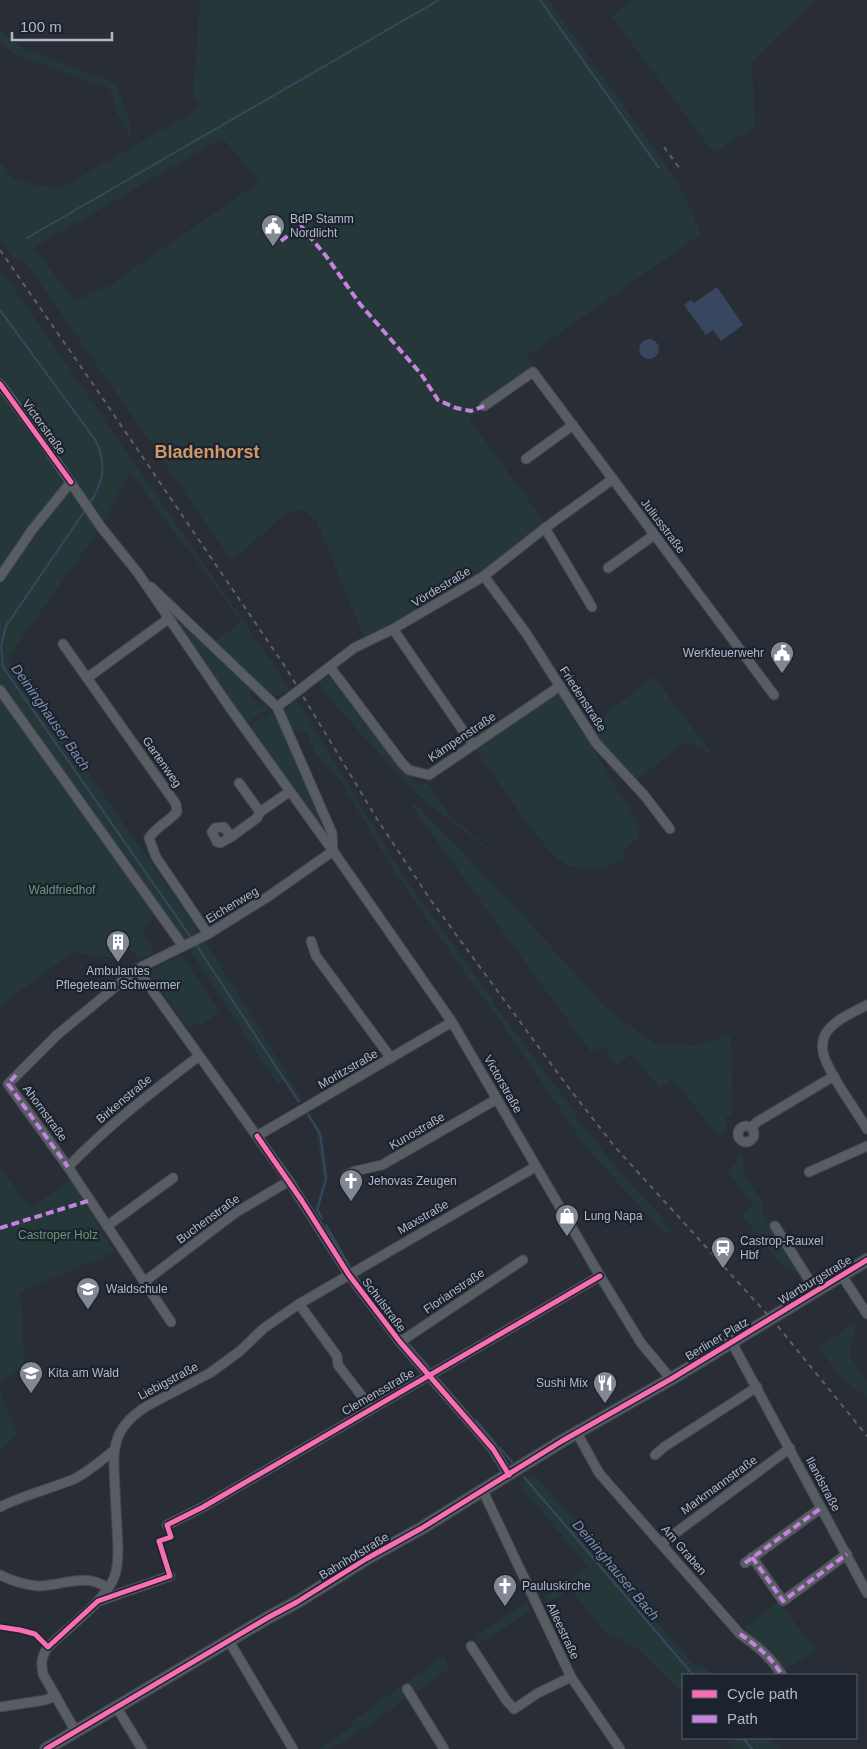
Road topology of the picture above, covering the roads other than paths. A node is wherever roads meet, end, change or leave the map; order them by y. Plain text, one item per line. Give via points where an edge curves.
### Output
1 (0, 384) edge
2 (484, 406) dead end
3 (572, 425) junction
4 (526, 459) dead end
5 (613, 479) junction
6 (70, 482) junction
7 (545, 528) junction
8 (654, 534) junction
9 (608, 568) dead end
10 (138, 573) junction
11 (484, 576) junction
12 (0, 577) edge
13 (592, 606) dead end
14 (183, 617) junction
15 (170, 622) junction
16 (393, 629) junction
17 (63, 644) dead end
18 (330, 667) junction
19 (87, 678) junction
20 (560, 686) junction
21 (0, 690) edge
22 (774, 695) dead end
23 (277, 707) junction
24 (472, 746) junction
25 (239, 783) dead end
26 (289, 792) junction
27 (260, 812) junction
28 (670, 829) dead end
29 (231, 837) dead end
30 (333, 852) junction
31 (208, 934) junction
32 (311, 941) dead end
33 (183, 946) junction
34 (137, 970) junction
35 (867, 1004) edge
36 (452, 1022) junction
37 (199, 1056) junction
38 (391, 1058) junction
39 (834, 1076) junction
40 (497, 1099) junction
41 (867, 1129) edge
42 (257, 1136) junction
43 (740, 1145) dead end
44 (867, 1146) edge
45 (536, 1166) junction
46 (68, 1167) junction
47 (809, 1172) dead end
48 (346, 1175) dead end
49 (173, 1178) dead end
50 (288, 1181) junction
51 (107, 1226) junction
52 (775, 1226) dead end
53 (523, 1260) dead end
54 (867, 1260) edge
55 (348, 1275) junction
56 (600, 1276) junction
57 (842, 1276) junction
58 (144, 1282) junction
59 (816, 1291) junction
60 (300, 1304) junction
61 (867, 1314) edge
62 (774, 1317) joint
63 (172, 1322) dead end
64 (731, 1341) junction
65 (400, 1342) junction
66 (429, 1374) junction
67 (671, 1379) junction
68 (757, 1387) junction
69 (371, 1408) junction
70 (577, 1433) junction
71 (790, 1448) junction
72 (113, 1451) junction
73 (655, 1455) dead end
74 (509, 1475) junction
75 (483, 1490) junction
76 (0, 1507) edge
77 (821, 1508) junction
78 (167, 1525) dead end
79 (662, 1543) junction
80 (847, 1554) junction
81 (0, 1575) edge
82 (170, 1576) dead end
83 (107, 1588) junction
84 (867, 1593) edge
85 (98, 1601) junction
86 (230, 1641) junction
87 (471, 1646) dead end
88 (781, 1674) edge
89 (571, 1677) junction
90 (407, 1690) dead end
91 (56, 1696) junction
92 (0, 1707) edge
93 (117, 1708) junction
94 (76, 1732) junction
95 (46, 1749) edge
96 (142, 1749) edge
97 (293, 1749) edge
98 (444, 1749) edge
99 (620, 1749) edge

1 - 6 street, Victorstraße
2 - 3 street, Juliusstraße via 533,372
3 - 4 street
3 - 5 street, Juliusstraße
5 - 7 street, Vördestraße
5 - 8 street, Juliusstraße
6 - 10 street, Victorstraße
6 - 12 street
7 - 11 street, Vördestraße
7 - 13 street
8 - 9 street
8 - 22 street, Juliusstraße
10 - 14 street, Victorstraße
10 - 15 street, Victorstraße
11 - 16 street, Vördestraße
11 - 20 street, Friedenstraße via 508,606
14 - 15 street
14 - 23 street, Victorstraße
15 - 19 street
15 - 26 street, Victorstraße
16 - 18 street, Vördestraße via 354,648
16 - 24 street
17 - 19 street, Gartenweg
18 - 23 street, Vördestraße
18 - 24 street, Kämpenstraße via 409,770 428,775
19 - 31 street, Gartenweg via 176,804 177,812 149,838 156,857
20 - 24 street, Kämpenstraße
20 - 28 street, Friedenstraße via 596,743
21 - 33 street
23 - 30 street, Victorstraße via 332,833
25 - 27 street
26 - 27 street
26 - 30 street, Victorstraße
27 - 29 street via 257,818
30 - 31 street, Eichenweg
30 - 36 street, Victorstraße
31 - 33 street, Eichenweg
32 - 38 street via 316,956
33 - 34 street, Eichenweg
34 - 37 street, Schulstraße
34 - 46 street, Ahornstraße via 57,1035 8,1084
35 - 39 street via 824,1035 823,1052
36 - 38 street, Moritzstraße
36 - 40 street, Victorstraße
37 - 42 street, Schulstraße
37 - 46 street, Birkenstraße via 134,1105
38 - 42 street, Moritzstraße
39 - 41 street
39 - 43 street via 757,1122 751,1128 753,1138
40 - 45 street, Victorstraße
40 - 48 street, Kunostraße via 382,1165
42 - 50 street, Schulstraße
44 - 47 street
45 - 55 street, Maxstraße
45 - 56 street, Victorstraße
46 - 51 street, Ahornstraße
49 - 51 street
50 - 55 street, Schulstraße
50 - 58 street, Buchenstraße via 235,1213
51 - 58 street, Ahornstraße
52 - 59 street, Wartburgstraße
53 - 65 street, Florianstraße
54 - 57 main road, Wartburgstraße
55 - 60 street, Liebigstraße
55 - 65 street, Schulstraße
56 - 66 street, Clemensstraße
56 - 67 street, Victorstraße via 638,1338
57 - 59 main road, Wartburgstraße
57 - 61 street
58 - 63 street, Ahornstraße
59 - 62 main road, Wartburgstraße
60 - 69 street via 337,1356 338,1365
60 - 72 street, Liebigstraße via 264,1328 210,1373 140,1410 124,1426
62 - 64 main road, Berliner Platz
64 - 67 main road, Berliner Platz
64 - 68 street, Ilandstraße
65 - 66 street, Schulstraße
66 - 69 street, Clemensstraße
66 - 74 street, Schulstraße via 493,1449
67 - 70 main road, Bahnhofstraße
68 - 71 street, Ilandstraße
68 - 73 street
69 - 78 street, Clemensstraße via 203,1508
70 - 74 main road, Bahnhofstraße
70 - 79 street, Am Graben via 599,1473
71 - 77 street, Ilandstraße
71 - 79 street, Markmannstraße
72 - 76 street via 75,1478
72 - 83 street, Liebigstraße via 118,1561 115,1576
74 - 75 main road, Bahnhofstraße
75 - 86 main road, Bahnhofstraße
75 - 89 street, Alleestraße
77 - 80 street, Ilandstraße
77 - 80 street via 749,1560 783,1601
79 - 88 street, Am Graben via 740,1634 763,1650
80 - 84 street, Ilandstraße
81 - 83 street via 30,1585 84,1580
82 - 85 street, Liebigstraße
83 - 85 street, Liebigstraße
85 - 91 street, Liebigstraße via 42,1655 43,1674
86 - 93 main road, Bahnhofstraße
86 - 97 street
87 - 89 street via 514,1709
89 - 99 street, Alleestraße
90 - 98 street
91 - 92 street
91 - 94 street, Liebigstraße
93 - 94 main road, Bahnhofstraße
93 - 96 street
94 - 95 main road, Bahnhofstraße

